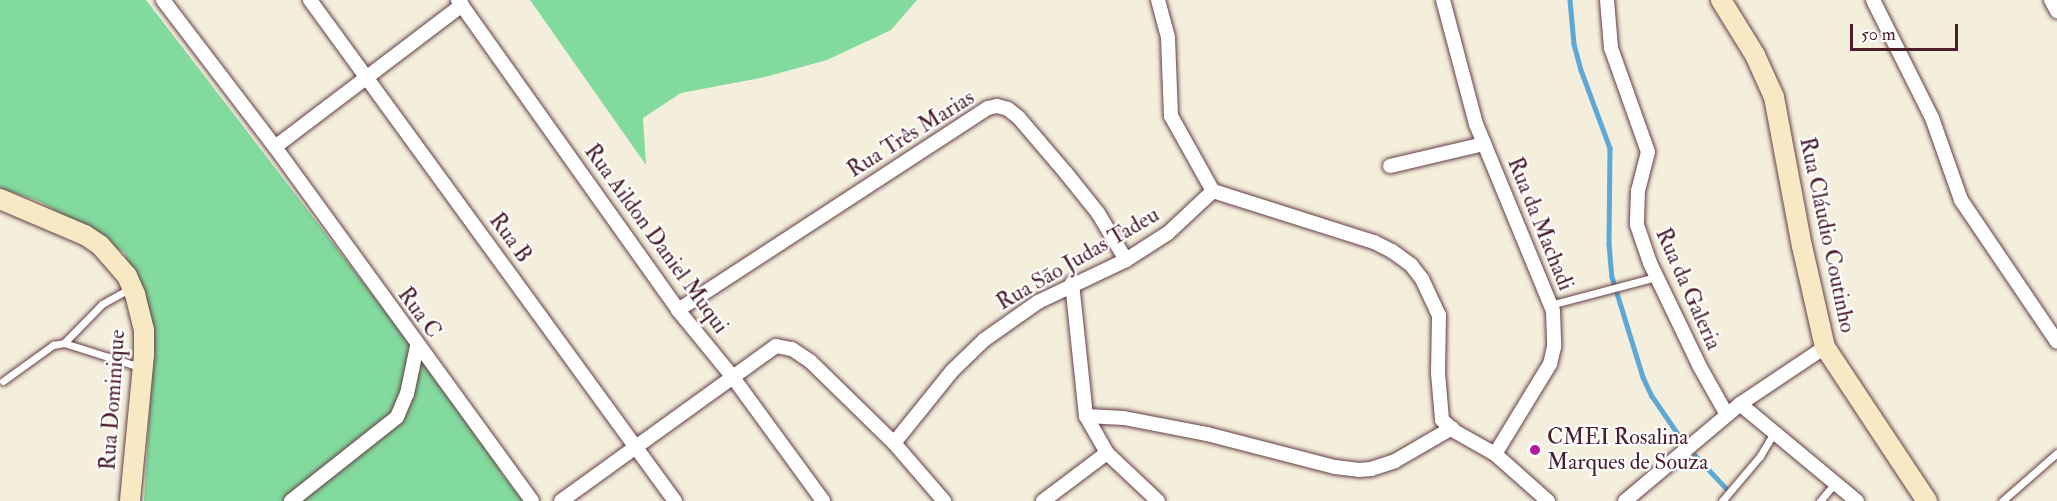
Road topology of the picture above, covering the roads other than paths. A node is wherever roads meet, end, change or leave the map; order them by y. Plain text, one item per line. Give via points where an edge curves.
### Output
1 (163, 0) edge
2 (310, 0) edge
3 (1158, 0) edge
4 (1443, 0) edge
5 (1607, 0) edge
6 (1721, 0) edge
7 (1873, 0) edge
8 (2051, 0) edge
9 (460, 2) edge
10 (2057, 11) edge
11 (367, 78) junction
12 (1484, 144) junction
13 (275, 147) junction
14 (1390, 166) dead end
15 (1213, 191) junction
16 (0, 199) edge
17 (1126, 260) junction
18 (1656, 277) junction
19 (1072, 284) junction
20 (131, 288) junction
21 (1551, 305) junction
22 (678, 310) junction
23 (2057, 342) edge
24 (64, 343) junction
25 (417, 346) junction
26 (1825, 346) junction
27 (143, 367) junction
28 (732, 376) junction
29 (3, 381) dead end
30 (1740, 404) junction
31 (1727, 415) junction
32 (1086, 416) junction
33 (1452, 428) junction
34 (1773, 434) junction
35 (894, 443) junction
36 (636, 448) junction
37 (1107, 453) junction
38 (2057, 453) edge
39 (1495, 454) junction
40 (1836, 482) junction
41 (130, 501) edge
42 (291, 501) edge
43 (532, 501) edge
44 (561, 501) edge
45 (675, 501) edge
46 (823, 501) edge
47 (944, 501) edge
48 (1043, 501) edge
49 (1158, 501) edge
50 (1548, 501) edge
51 (1625, 501) edge
52 (1722, 501) edge
53 (1820, 501) edge
54 (1857, 501) edge
55 (1927, 501) edge
56 (2002, 501) edge

1 - 13 street, Rua C
2 - 11 street, Rua B
3 - 15 street via 1168,38 1171,116
4 - 12 street, Rua da Machadi
5 - 18 street, Rua da Galeria via 1611,48 1647,147 1636,221
6 - 26 street, Rua Cláudio Coutinho via 1755,55 1774,97
7 - 23 street via 1932,118 1961,200
8 - 10 street
9 - 11 street
9 - 22 street, Rua Aildon Daniel Muqui
11 - 13 street
11 - 36 street, Rua B
12 - 14 street
12 - 21 street, Rua da Machadi
13 - 25 street, Rua C
15 - 17 street, Rua São Judas Tadeu via 1168,234
15 - 33 street via 1374,242 1411,265 1439,315 1442,420
16 - 20 street, Rua Dominique via 85,235 115,261
17 - 19 street, Rua São Judas Tadeu
17 - 22 street, Rua Três Marias via 1098,213 1058,164 1019,118 997,106 988,108
18 - 21 lane
18 - 31 street, Rua da Galeria
19 - 32 street
19 - 35 street, Rua São Judas Tadeu via 1038,302 984,340 952,371
20 - 24 lane via 102,304
20 - 27 street, Rua Dominique via 144,329
21 - 39 street, Rua da Machadi via 1554,338 1550,364
22 - 28 street, Rua Aildon Daniel Muqui
24 - 27 lane
24 - 29 lane via 53,345
25 - 42 street via 407,394 397,417
25 - 43 street, Rua C
26 - 30 street
26 - 55 street, Rua Cláudio Coutinho
27 - 41 street, Rua Dominique
28 - 35 street via 776,346 792,349 810,361
28 - 36 street
28 - 46 street, Rua Aildon Daniel Muqui
30 - 31 street
30 - 34 street
31 - 51 street
32 - 33 street via 1125,418 1207,434 1359,470 1395,461
32 - 37 street
33 - 39 street
34 - 40 street
34 - 52 lane via 1761,456
35 - 47 street
36 - 44 street
36 - 45 street, Rua B
37 - 48 street
37 - 49 street
38 - 56 lane
39 - 50 street
40 - 53 lane
40 - 54 street

